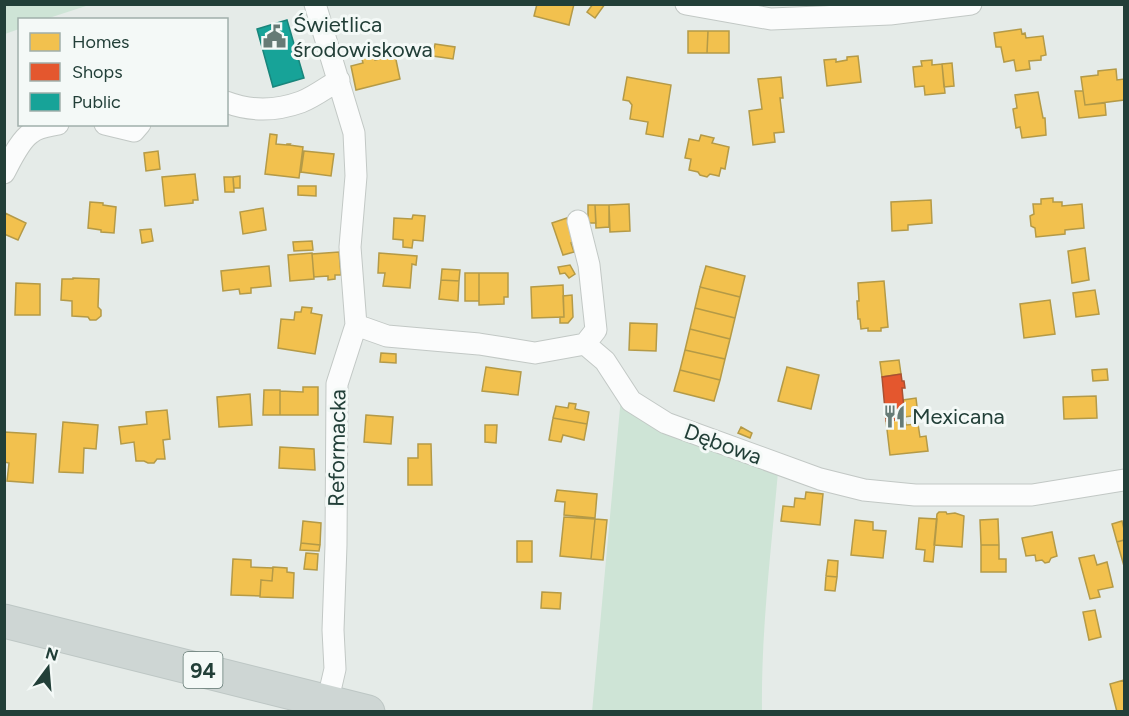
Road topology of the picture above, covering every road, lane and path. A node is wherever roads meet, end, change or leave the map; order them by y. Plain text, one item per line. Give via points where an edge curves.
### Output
1 (315, 4) edge
2 (686, 4) edge
3 (971, 4) edge
4 (339, 80) junction
5 (228, 103) edge
6 (48, 126) edge
7 (115, 126) edge
8 (138, 126) edge
9 (4, 173) edge
10 (578, 221) dead end
11 (356, 325) junction
12 (585, 344) junction
13 (1125, 480) edge
14 (4, 621) edge
15 (327, 706) edge
16 (368, 711) edge

1 - 4 street, Reformacka
2 - 3 street via 771,19 890,14
4 - 5 street via 303,101 269,110
4 - 11 street, Reformacka via 354,133 356,176 350,247
6 - 9 street via 31,132
7 - 8 street via 134,130
10 - 12 street via 589,265 596,330
11 - 12 street via 387,336 535,353
11 - 15 street, Reformacka via 337,384 334,669
12 - 13 street, Dębowa via 605,361 632,401 666,423 820,479 864,490 915,495 1032,495
14 - 15 main road, 94
15 - 16 main road, 94

